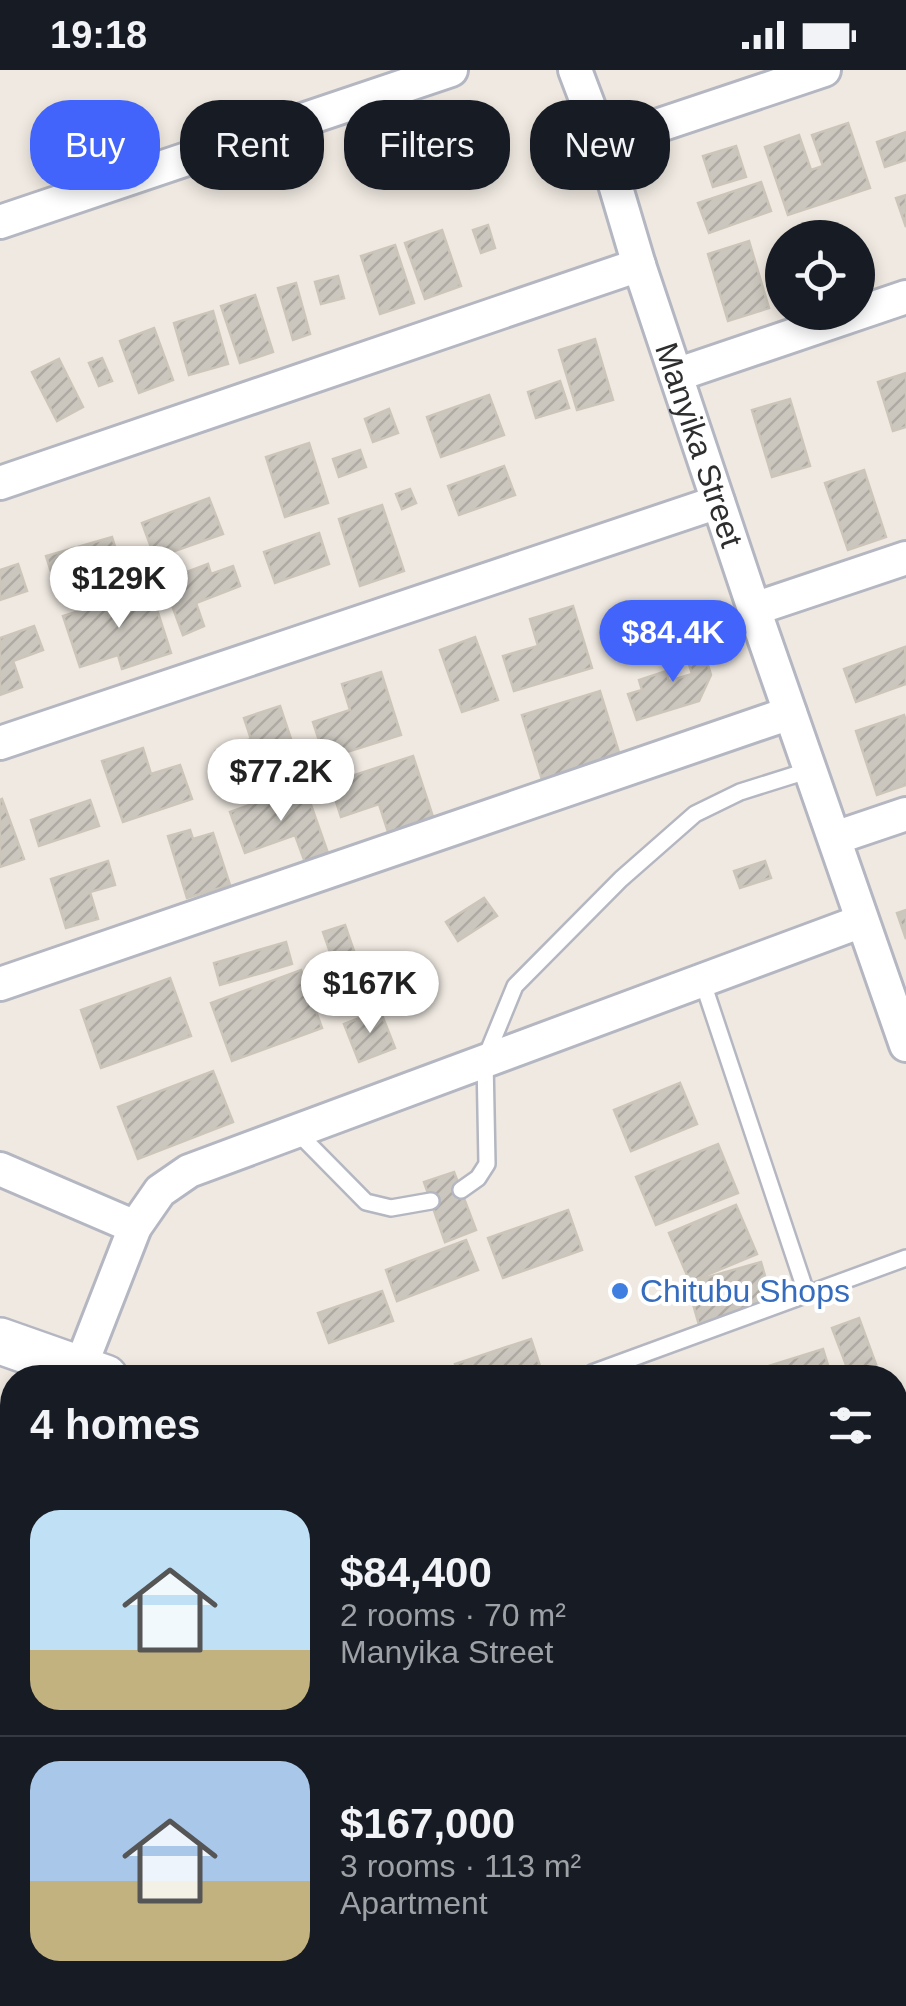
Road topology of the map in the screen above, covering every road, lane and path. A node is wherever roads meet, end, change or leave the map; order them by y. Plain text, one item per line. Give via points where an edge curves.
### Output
1 (451, 70) edge
2 (575, 70) edge
3 (824, 70) edge
4 (586, 100) edge
5 (670, 122) edge
6 (617, 190) edge
7 (0, 222) edge
8 (639, 265) junction
9 (906, 297) edge
10 (676, 376) junction
11 (0, 484) edge
12 (718, 502) junction
13 (906, 558) edge
14 (754, 609) junction
15 (790, 713) junction
16 (0, 742) edge
17 (810, 770) junction
18 (906, 814) edge
19 (835, 838) junction
20 (862, 921) junction
21 (702, 980) junction
22 (0, 984) edge
23 (906, 1045) edge
24 (486, 1060) junction
25 (296, 1131) junction
26 (0, 1169) edge
27 (461, 1190) dead end
28 (430, 1201) dead end
29 (135, 1227) junction
30 (906, 1258) edge
31 (807, 1295) junction
32 (0, 1341) edge
33 (70, 1365) edge
34 (95, 1365) edge
35 (614, 1365) edge

1 - 7 street
2 - 4 street, Manyika Street
3 - 5 street
6 - 8 street, Manyika Street
8 - 10 street, Manyika Street
8 - 11 street
9 - 10 street
10 - 12 street, Manyika Street
12 - 14 street, Manyika Street
12 - 16 street
13 - 14 street
14 - 15 street, Manyika Street
15 - 17 street, Manyika Street
15 - 22 street
17 - 19 street, Manyika Street
17 - 24 lane via 696,814 621,879 515,986
18 - 19 street
19 - 20 street, Manyika Street
20 - 21 street
20 - 23 street, Manyika Street
21 - 24 street
21 - 31 lane
24 - 25 street
24 - 27 lane via 487,1164
25 - 28 lane via 366,1202 391,1208
25 - 29 street via 189,1171 160,1191
26 - 29 street
29 - 34 street
30 - 31 lane
31 - 35 lane
32 - 33 street

